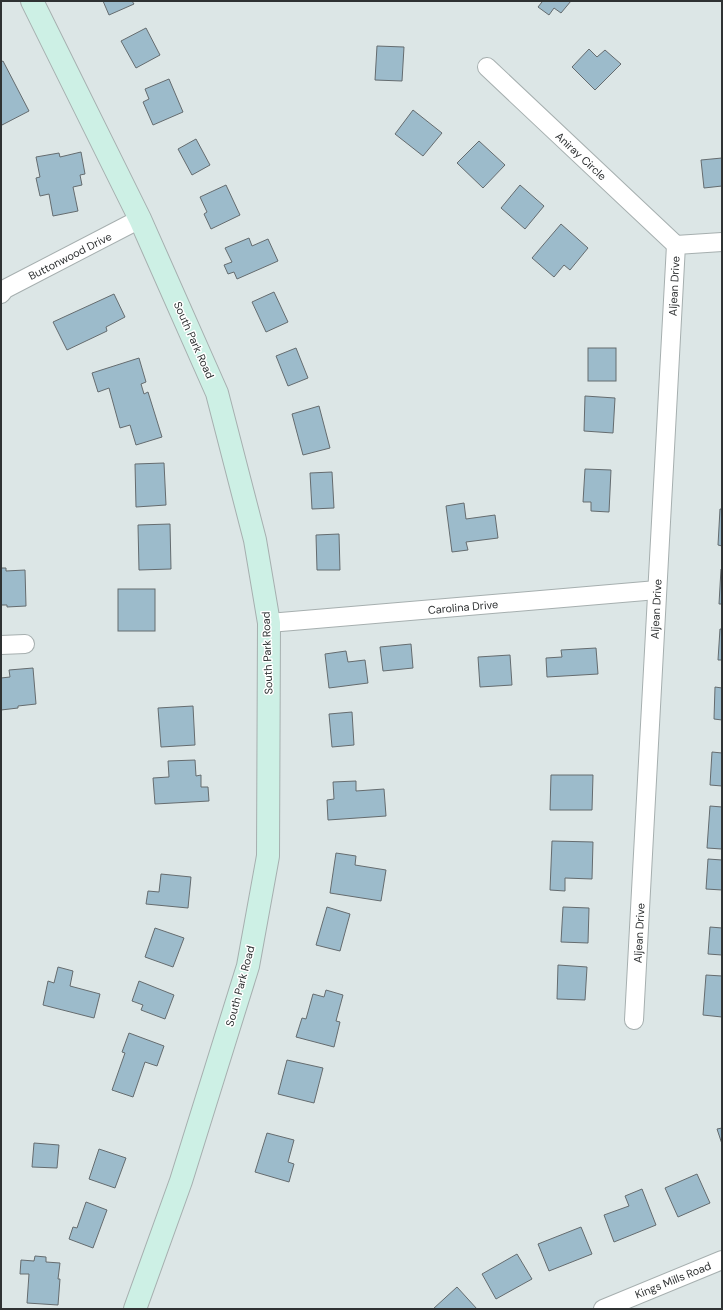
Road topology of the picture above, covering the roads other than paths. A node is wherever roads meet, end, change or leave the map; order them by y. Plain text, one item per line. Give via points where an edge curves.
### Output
1 (32, 1) edge
2 (486, 67) dead end
3 (140, 219) junction
4 (722, 242) edge
5 (676, 245) junction
6 (1, 294) edge
7 (657, 590) junction
8 (269, 623) junction
9 (25, 644) dead end
10 (1, 645) edge
11 (634, 1020) dead end
12 (722, 1260) edge
13 (135, 1309) edge
14 (603, 1309) edge

1 - 3 main road, South Park Road
2 - 5 street, Aniray Circle
3 - 6 street, Buttonwood Drive
3 - 8 main road, South Park Road via 217,394 255,540
4 - 5 street, Aljean Drive
5 - 7 street, Aljean Drive
7 - 8 street, Carolina Drive
7 - 11 street, Aljean Drive
8 - 13 main road, South Park Road via 268,856 248,966 181,1182
9 - 10 street
12 - 14 street, Kings Mills Road

